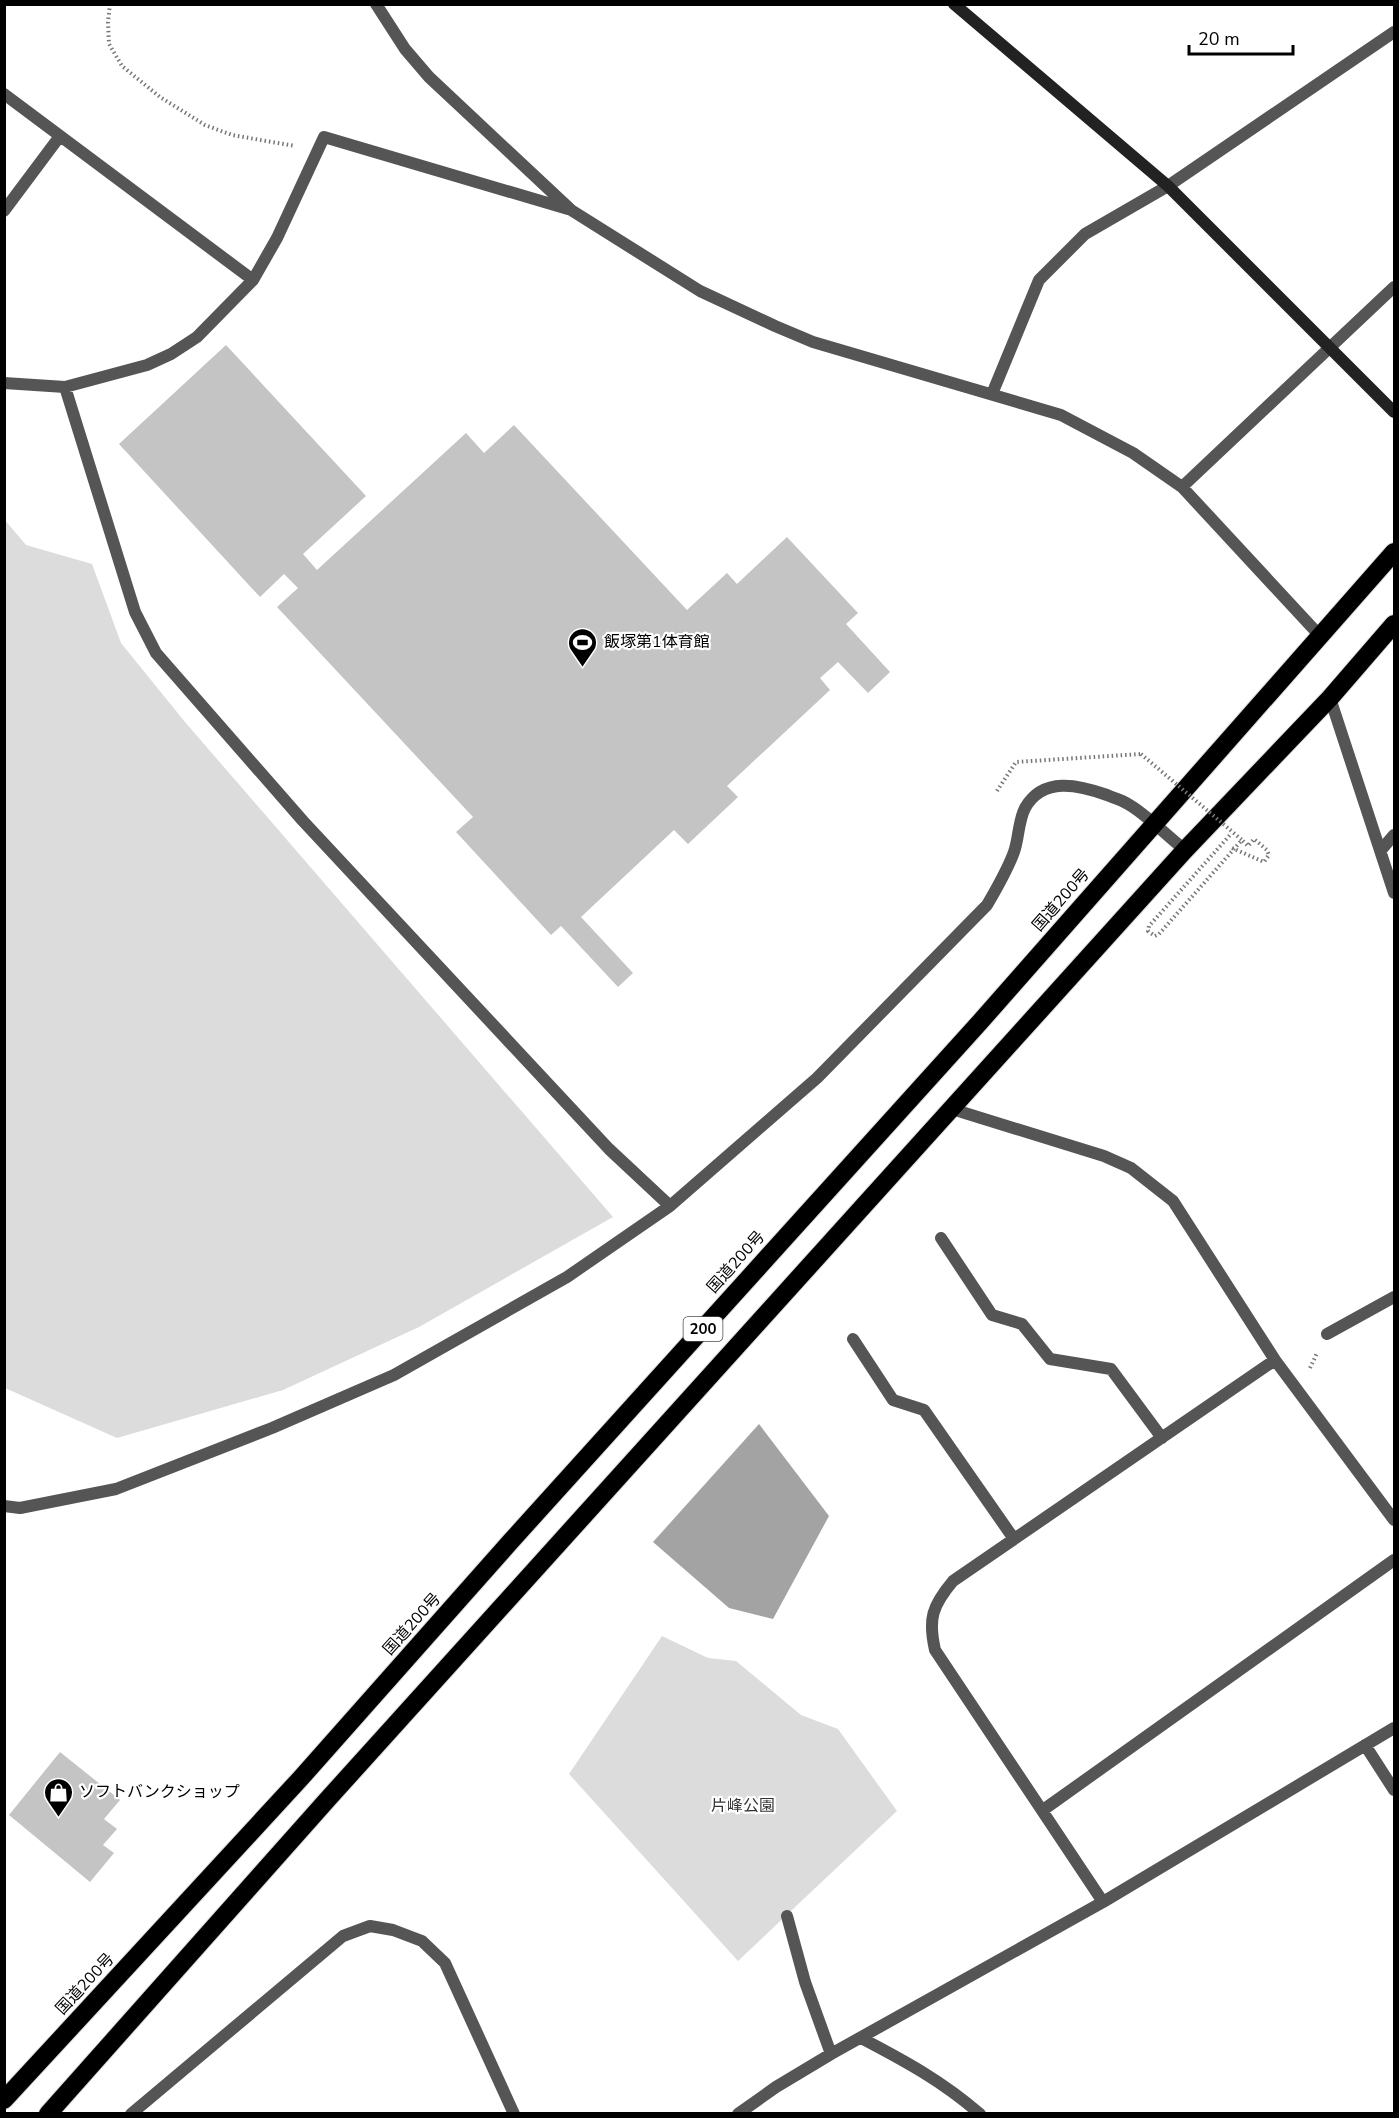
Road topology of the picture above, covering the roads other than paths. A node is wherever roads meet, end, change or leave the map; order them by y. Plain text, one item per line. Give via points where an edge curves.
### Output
1 (376, 4) edge
2 (391, 4) edge
3 (954, 4) edge
4 (389, 22) junction
5 (1395, 32) edge
6 (4, 94) edge
7 (60, 136) junction
8 (1168, 186) junction
9 (571, 210) junction
10 (4, 211) edge
11 (253, 280) junction
12 (1395, 286) edge
13 (1331, 348) junction
14 (4, 383) edge
15 (65, 387) junction
16 (992, 394) junction
17 (1395, 412) edge
18 (1182, 487) junction
19 (1395, 552) edge
20 (1395, 624) edge
21 (1321, 637) junction
22 (1330, 698) junction
23 (1154, 824) junction
24 (1395, 835) edge
25 (1185, 850) junction
26 (1381, 850) junction
27 (1395, 893) edge
28 (952, 1109) junction
29 (670, 1206) junction
30 (941, 1238) dead end
31 (1395, 1298) edge
32 (1327, 1334) road end
33 (853, 1339) dead end
34 (1275, 1360) junction
35 (1162, 1438) junction
36 (4, 1506) edge
37 (1395, 1520) edge
38 (1014, 1539) junction
39 (1395, 1560) edge
40 (1395, 1728) edge
41 (1365, 1745) junction
42 (1395, 1790) edge
43 (1043, 1810) junction
44 (1103, 1902) junction
45 (786, 1916) dead end
46 (861, 2038) junction
47 (831, 2054) junction
48 (4, 2100) edge
49 (48, 2114) edge
50 (131, 2114) edge
51 (514, 2114) edge
52 (738, 2114) edge
53 (980, 2114) edge

1 - 4 street
2 - 4 street
3 - 8 street
4 - 9 street via 429,77
5 - 8 street
6 - 7 street
7 - 10 street
7 - 11 street
8 - 13 street
8 - 16 street via 1085,234 1039,280
9 - 11 street via 324,137
9 - 16 street via 700,291 775,326 813,342
11 - 15 street via 196,337 171,354 147,366
12 - 13 street
13 - 17 street
13 - 18 street
14 - 15 street
15 - 29 street via 135,612 156,653 311,830 609,1149
16 - 18 street via 1060,415 1133,453
18 - 21 street
19 - 21 highway, 国道200号 / 200
20 - 22 highway, 200
21 - 23 highway, 国道200号 / 200
22 - 25 highway, 200
22 - 26 street
23 - 25 street
23 - 29 street via 1129,804 1086,788 1047,788 1034,796 1025,808 1015,851 987,905 817,1078
23 - 48 highway, 国道200号 / 200 via 300,1779
24 - 26 street
25 - 28 highway, 200
26 - 27 street
28 - 34 street via 1131,1168 1173,1201
28 - 49 highway, 200
29 - 36 street via 567,1277 394,1375 116,1489 20,1508
30 - 35 street via 992,1315 1022,1324 1050,1359 1111,1369
31 - 32 street
33 - 38 street via 893,1400 924,1410
34 - 35 street
34 - 37 street
35 - 38 street
38 - 43 street via 953,1581 933,1611 930,1630 935,1650
39 - 43 street
40 - 41 street
41 - 42 street
41 - 44 street
43 - 44 street
44 - 46 street
45 - 47 street
46 - 47 street
46 - 53 street via 953,2090
47 - 52 street
50 - 51 street via 343,1936 370,1926 422,1941 445,1963

